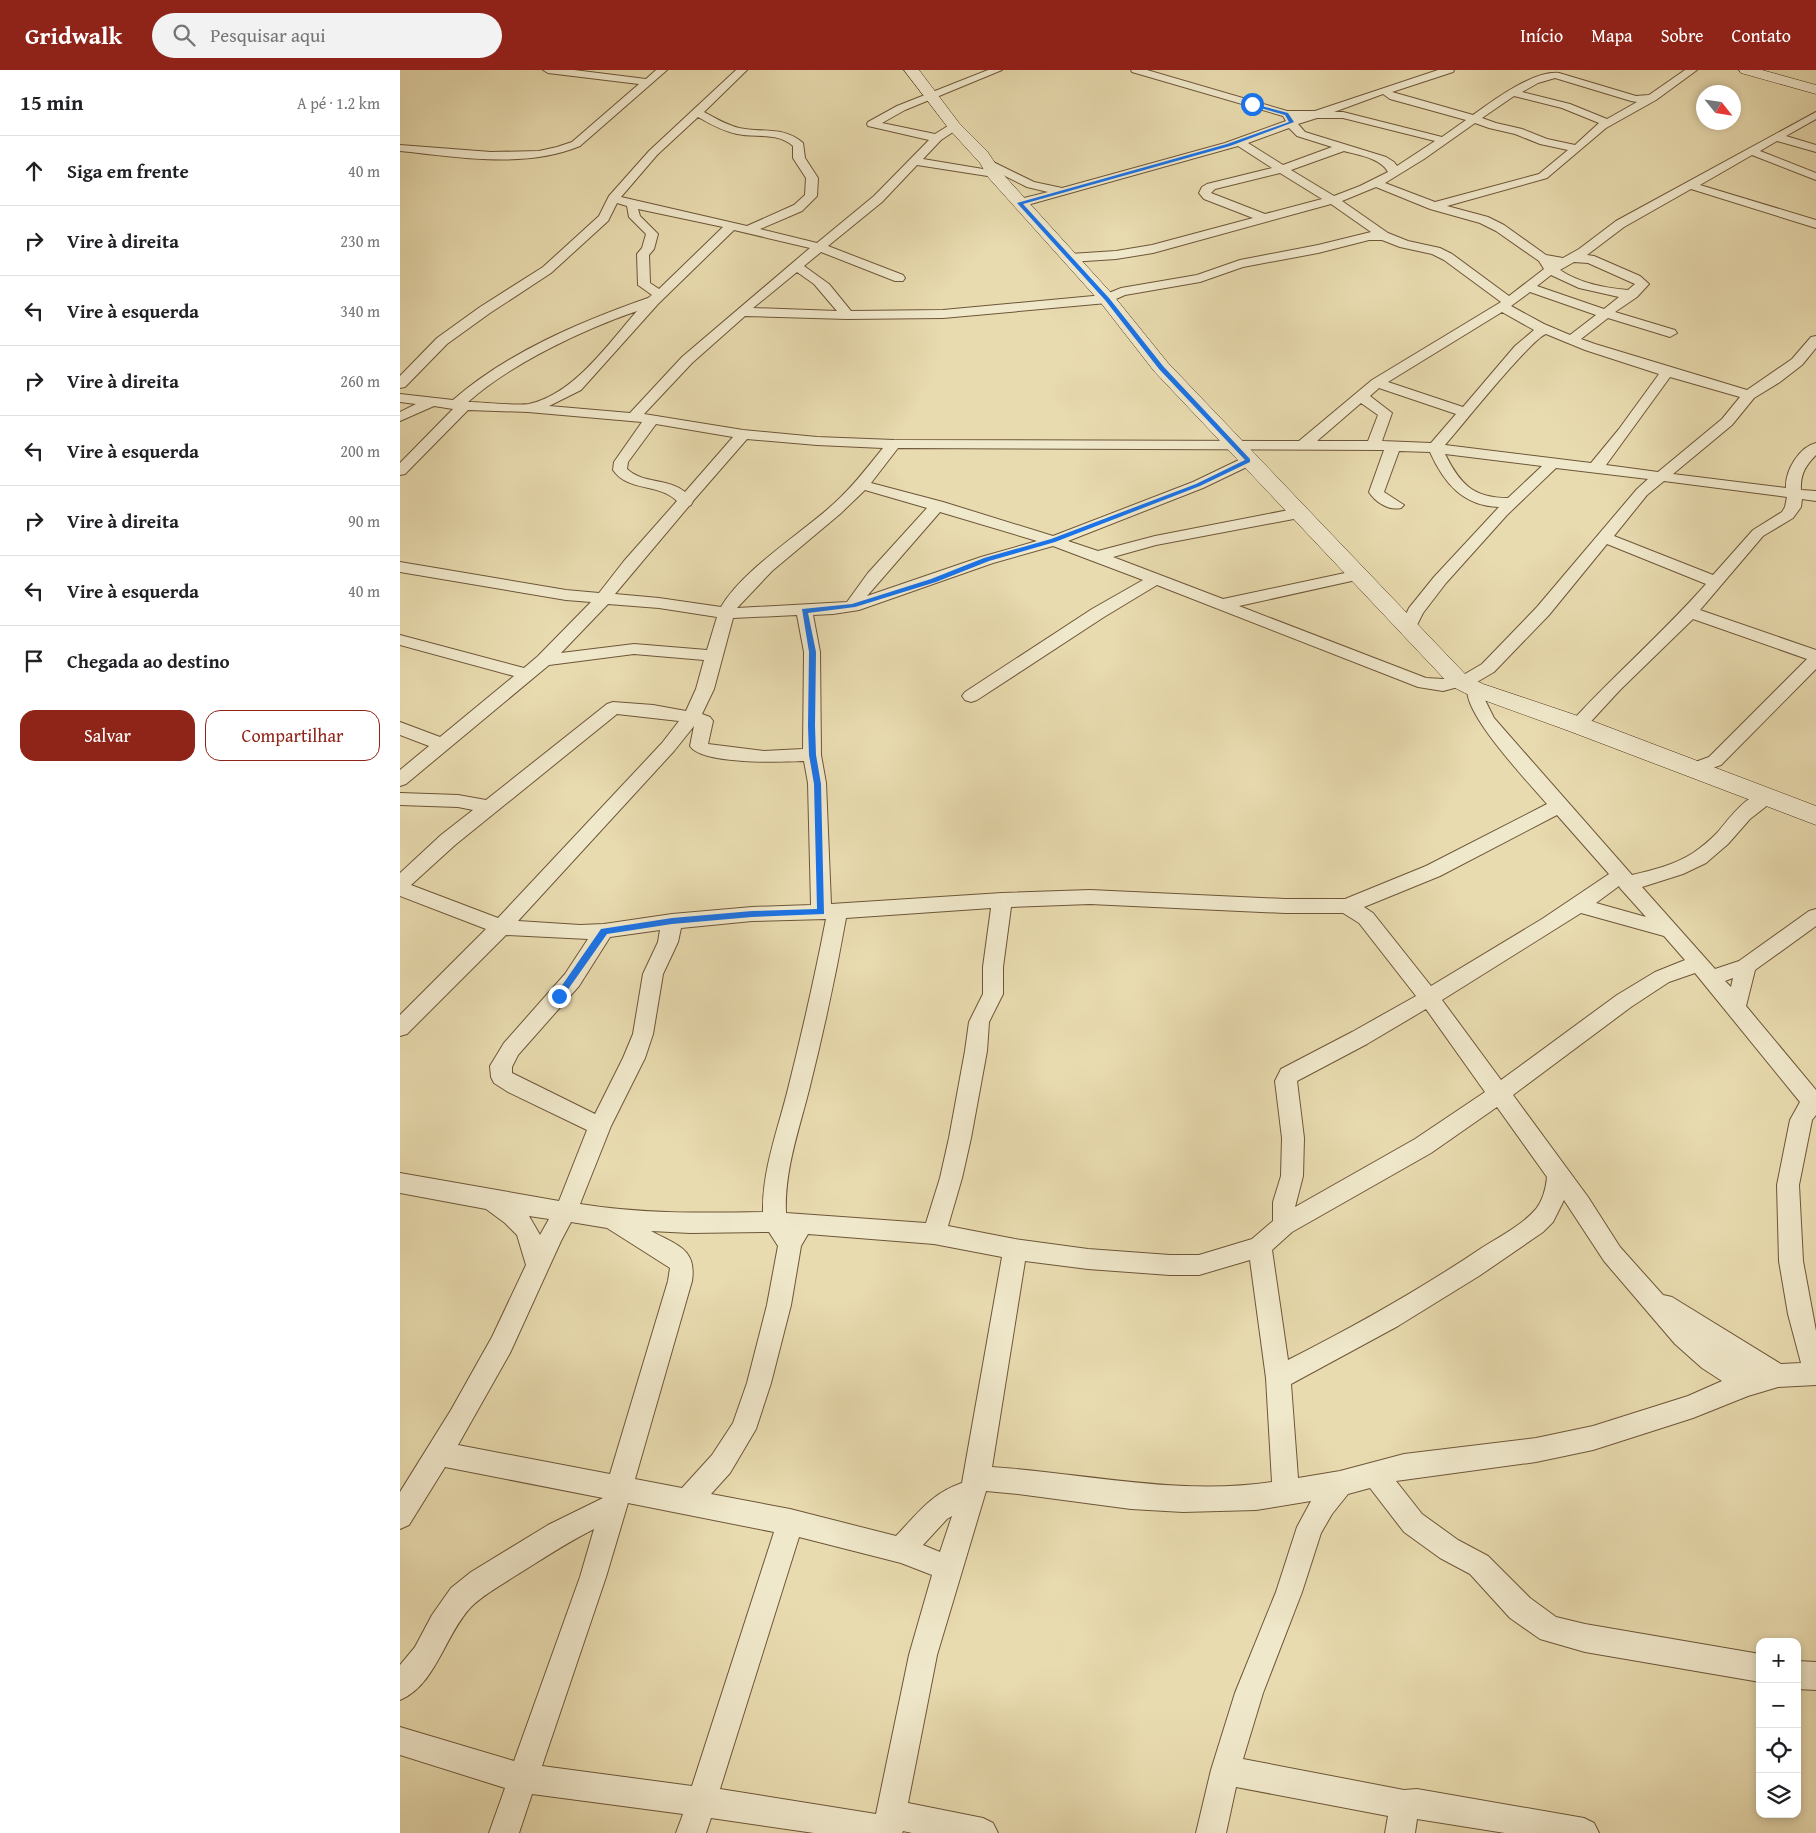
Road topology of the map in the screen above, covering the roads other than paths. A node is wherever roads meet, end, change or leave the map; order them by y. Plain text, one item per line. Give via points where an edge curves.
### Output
1 (548, 70) edge
2 (662, 70) edge
3 (742, 70) edge
4 (911, 70) edge
5 (997, 70) edge
6 (1136, 70) edge
7 (1449, 70) edge
8 (1692, 70) edge
9 (1746, 70) edge
10 (1540, 73) edge
11 (648, 82) junction
12 (1386, 90) junction
13 (1816, 90) edge
14 (1514, 93) junction
15 (933, 95) junction
16 (1652, 98) junction
17 (698, 113) junction
18 (1312, 115) junction
19 (1816, 115) edge
20 (1289, 118) junction
21 (1472, 120) junction
22 (1608, 123) junction
23 (955, 126) junction
24 (1776, 137) junction
25 (937, 138) junction
26 (1442, 140) junction
27 (1246, 145) junction
28 (1344, 147) junction
29 (400, 148) edge
30 (1575, 148) junction
31 (1816, 149) edge
32 (1751, 151) junction
33 (915, 161) junction
34 (992, 168) junction
35 (1282, 168) junction
36 (1394, 172) junction
37 (1816, 177) edge
38 (1376, 183) junction
39 (1689, 185) junction
40 (1063, 190) junction
41 (613, 198) junction
42 (1333, 200) junction
43 (1020, 203) junction
44 (634, 204) junction
45 (1434, 206) junction
46 (1267, 219) junction
47 (1816, 224) edge
48 (731, 226) junction
49 (748, 230) junction
50 (1376, 234) junction
51 (820, 247) junction
52 (1070, 258) junction
53 (1542, 258) junction
54 (1578, 258) junction
55 (796, 267) junction
56 (1550, 270) junction
57 (899, 278) dead end
58 (1528, 287) junction
59 (1632, 294) junction
60 (656, 298) junction
61 (1107, 299) junction
62 (1505, 304) junction
63 (741, 312) junction
64 (1605, 314) junction
65 (847, 315) junction
66 (1540, 330) junction
67 (1670, 333) dead end
68 (1573, 339) junction
69 (1814, 347) edge
70 (1667, 372) junction
71 (1377, 383) junction
72 (400, 384) edge
73 (1749, 395) junction
74 (1362, 396) junction
75 (400, 398) edge
76 (430, 403) junction
77 (460, 405) junction
78 (528, 408) junction
79 (1464, 412) junction
80 (400, 417) edge
81 (634, 418) junction
82 (652, 419) junction
83 (1321, 431) junction
84 (743, 434) junction
85 (1232, 443) junction
86 (894, 444) junction
87 (1304, 444) junction
88 (1335, 444) junction
89 (1373, 445) junction
90 (1393, 446) junction
91 (1816, 447) edge
92 (1434, 448) junction
93 (1607, 455) junction
94 (1248, 461) junction
95 (1554, 462) junction
96 (1596, 467) junction
97 (400, 471) edge
98 (1624, 472) junction
99 (1662, 477) junction
100 (862, 484) junction
101 (1794, 489) junction
102 (1642, 492) junction
103 (1816, 495) edge
104 (686, 502) junction
105 (1513, 502) junction
106 (938, 505) junction
107 (1396, 505) dead end
108 (1299, 513) junction
109 (1604, 537) junction
110 (1053, 541) junction
111 (1097, 556) junction
112 (400, 567) edge
113 (1359, 575) junction
114 (1156, 579) junction
115 (1716, 582) junction
116 (603, 599) junction
117 (1219, 605) junction
118 (853, 606) junction
119 (804, 611) junction
120 (1690, 612) junction
121 (726, 613) junction
122 (1408, 627) junction
123 (400, 640) edge
124 (714, 656) junction
125 (1816, 658) edge
126 (544, 660) junction
127 (527, 674) junction
128 (1467, 685) junction
129 (971, 696) dead end
130 (692, 717) junction
131 (1578, 726) junction
132 (400, 728) edge
133 (443, 745) junction
134 (812, 755) junction
135 (1708, 770) junction
136 (400, 780) edge
137 (1767, 797) junction
138 (400, 799) edge
139 (1559, 806) junction
140 (491, 807) junction
141 (1813, 813) edge
142 (421, 863) junction
143 (400, 867) edge
144 (1624, 879) junction
145 (400, 884) edge
146 (400, 888) edge
147 (1002, 900) junction
148 (1580, 906) junction
149 (1368, 908) junction
150 (829, 911) junction
151 (1816, 916) edge
152 (672, 921) junction
153 (640, 925) junction
154 (501, 927) junction
155 (604, 931) junction
156 (1676, 937) junction
157 (659, 960) junction
158 (1746, 966) junction
159 (1705, 971) junction
160 (1662, 977) junction
161 (1429, 998) junction
162 (1736, 1007) junction
163 (400, 1028) edge
164 (1498, 1094) junction
165 (1815, 1103) edge
166 (600, 1126) junction
167 (1559, 1175) junction
168 (400, 1184) edge
169 (492, 1200) junction
170 (566, 1211) junction
171 (612, 1219) junction
172 (775, 1222) junction
173 (1284, 1225) junction
174 (796, 1234) junction
175 (934, 1234) junction
176 (1260, 1246) junction
177 (1015, 1249) junction
178 (538, 1265) junction
179 (1646, 1294) junction
180 (1711, 1360) junction
181 (1816, 1369) edge
182 (1816, 1374) edge
183 (1778, 1376) junction
184 (1278, 1378) junction
185 (1748, 1384) junction
186 (1716, 1395) junction
187 (438, 1453) junction
188 (1376, 1474) junction
189 (1340, 1484) junction
190 (975, 1485) junction
191 (1286, 1492) junction
192 (615, 1498) junction
193 (688, 1501) junction
194 (400, 1516) edge
195 (790, 1522) junction
196 (901, 1550) junction
197 (948, 1568) junction
198 (1756, 1667) edge
199 (1801, 1675) edge
200 (1816, 1676) edge
201 (400, 1686) edge
202 (400, 1741) edge
203 (1224, 1770) junction
204 (522, 1778) junction
205 (700, 1802) junction
206 (1402, 1819) edge
207 (889, 1826) edge
208 (504, 1833) edge
209 (691, 1833) edge
210 (983, 1833) edge
211 (1212, 1833) edge
212 (1584, 1833) edge

1 - 11 street
2 - 11 street
3 - 17 street
4 - 15 street
5 - 15 street
6 - 20 street
7 - 12 street
8 - 16 street
9 - 13 street
10 - 14 street
10 - 16 street via 1635,99
11 - 29 street via 576,144 557,151 530,155 467,154
12 - 18 street
12 - 21 street via 1394,97
14 - 21 street
14 - 22 street via 1566,106
15 - 23 street
15 - 25 street via 872,124
16 - 22 street
17 - 41 street via 653,154
17 - 49 street via 738,131 781,135 799,146 799,158 813,184 811,196 798,208
18 - 20 street
18 - 26 street via 1351,117
19 - 24 street
20 - 27 street
20 - 28 street via 1301,134
21 - 26 street
21 - 30 street
22 - 30 street
23 - 25 street
23 - 34 street
24 - 31 street
24 - 32 street
25 - 33 street
26 - 36 street
27 - 35 street
27 - 40 street via 1229,145
28 - 35 street
28 - 36 street via 1382,159
30 - 45 street via 1543,176
32 - 37 street
32 - 39 street
33 - 34 street
33 - 51 street via 878,199
34 - 40 street via 1031,185
34 - 43 street
35 - 42 street
35 - 46 street via 1206,189 1208,197
36 - 38 street
38 - 42 street
38 - 45 street
39 - 47 street
39 - 54 street via 1620,224
40 - 43 street
41 - 44 street
41 - 72 street via 604,218 547,270 442,341
42 - 46 street
42 - 50 street
43 - 52 street
44 - 48 street
44 - 60 street via 634,216 652,234 648,249 643,254 644,285
45 - 53 street via 1484,220
46 - 52 street via 1137,252
48 - 49 street
48 - 60 street
49 - 51 street
50 - 61 street via 1240,264 1200,278 1121,292
50 - 62 street via 1448,257
51 - 55 street
51 - 57 street
52 - 61 street
53 - 54 street
53 - 56 street
54 - 56 street
54 - 59 street via 1641,281 1643,284
55 - 63 street
55 - 65 street via 815,276
56 - 58 street
56 - 59 street via 1607,292
58 - 62 street
58 - 64 street
59 - 64 street
60 - 77 street via 558,340 510,365 481,383
60 - 78 street via 576,387
61 - 65 street via 943,314
61 - 85 street via 1161,368
62 - 66 street
62 - 71 street
63 - 65 street
63 - 81 street via 687,360
64 - 67 street
64 - 68 street
66 - 68 street
66 - 79 street
68 - 70 street
69 - 73 street via 1775,379
70 - 73 street
70 - 93 street
71 - 74 street
71 - 79 street
73 - 99 street via 1727,422
74 - 83 street
74 - 89 street via 1385,413
75 - 76 street
76 - 77 street
76 - 80 street
77 - 78 street
77 - 97 street
78 - 81 street
79 - 92 street
81 - 82 street
82 - 84 street
82 - 104 street via 621,462 620,470 625,477 670,488
83 - 87 street
83 - 88 street
84 - 86 street
84 - 104 street
85 - 86 street
85 - 87 street
85 - 94 street
86 - 100 street
87 - 88 street
88 - 89 street
89 - 90 street
90 - 92 street
90 - 107 street via 1376,492
91 - 101 street via 1797,469
92 - 95 street
92 - 105 street via 1444,469 1468,495 1490,502
93 - 96 street
93 - 98 street
94 - 108 street
94 - 110 street via 1198,485
95 - 96 street
95 - 105 street
96 - 98 street
98 - 99 street
98 - 102 street
99 - 101 street
99 - 102 street
100 - 106 street
100 - 121 street via 823,523 766,568
101 - 103 street
101 - 115 street via 1792,509 1786,517 1763,528
102 - 109 street
104 - 116 street
105 - 122 street via 1427,595
106 - 110 street
106 - 118 street via 874,576
108 - 111 street via 1155,541
108 - 113 street
109 - 115 street
109 - 128 street via 1517,640
110 - 111 street
110 - 118 street
111 - 114 street
112 - 116 street
113 - 117 street
113 - 122 street
114 - 117 street
114 - 129 street
115 - 120 street
116 - 121 street via 671,604
116 - 126 street
117 - 128 street via 1424,683
118 - 119 street
119 - 121 street
119 - 134 street via 812,652
120 - 125 street
120 - 131 street
121 - 124 street
122 - 128 street
123 - 127 street
124 - 126 street via 634,649
124 - 130 street via 705,689
125 - 135 street
126 - 127 street
127 - 133 street
128 - 131 street
128 - 139 street via 1487,721
130 - 134 street via 704,721 701,749 764,757
130 - 140 street via 611,709
130 - 154 street via 628,792
131 - 135 street
132 - 133 street
133 - 136 street
134 - 150 street
135 - 137 street
137 - 141 street
137 - 144 street via 1736,821 1720,842 1682,868 1656,877
138 - 140 street via 458,801
139 - 144 street
139 - 149 street
140 - 142 street
142 - 143 street
142 - 145 street
144 - 148 street
144 - 156 street
146 - 154 street
147 - 149 street via 1090,898
147 - 150 street
147 - 175 street via 992,1001 979,1022 951,1178
148 - 156 street
148 - 161 street
149 - 161 street
150 - 152 street
150 - 172 street via 821,999 779,1167 774,1199
151 - 158 street
152 - 153 street
152 - 157 street via 668,942
153 - 155 street
153 - 157 street via 656,943
154 - 155 street
154 - 163 street
155 - 166 street via 572,980 511,1049 501,1066 502,1077 516,1086
156 - 159 street
156 - 160 street via 1678,956
157 - 166 street via 653,974 643,1034
158 - 159 street
158 - 162 street
159 - 160 street
159 - 162 street
160 - 164 street
161 - 164 street
161 - 173 street via 1338,1051 1289,1075 1286,1081 1294,1138 1292,1176 1284,1202
162 - 165 street
164 - 167 street
164 - 173 street via 1423,1146
165 - 181 street via 1801,1120 1788,1185 1791,1261 1800,1314
166 - 170 street
167 - 179 street via 1612,1254
167 - 184 street via 1553,1202 1545,1216 1519,1236 1397,1315
168 - 169 street
169 - 170 street
169 - 178 street via 521,1221 528,1231
170 - 171 street
170 - 178 street
171 - 172 street via 690,1223
171 - 192 street via 680,1260 682,1268
172 - 174 street
173 - 176 street
174 - 175 street
174 - 193 street via 760,1383 743,1429 721,1464
175 - 177 street
176 - 177 street via 1198,1265 1088,1259
176 - 184 street
177 - 190 street
178 - 187 street via 501,1345
179 - 180 street
179 - 183 street
180 - 185 street
180 - 186 street
182 - 183 street
183 - 185 street
184 - 191 street
185 - 186 street
186 - 188 street via 1693,1406 1593,1438 1536,1450 1404,1466
187 - 192 street
187 - 194 street
188 - 189 street
188 - 198 street via 1413,1524 1479,1566 1520,1608 1550,1629
189 - 191 street
189 - 203 street via 1310,1527
190 - 191 street via 1183,1499 1256,1497
190 - 196 street via 938,1510
190 - 197 street
192 - 193 street
192 - 201 street via 589,1518 557,1534 468,1593 451,1612 425,1657
192 - 204 street via 593,1577
193 - 195 street
195 - 196 street
195 - 205 street via 760,1624
196 - 197 street
197 - 207 street via 923,1656
199 - 200 street
202 - 204 street
203 - 206 street
203 - 211 street
204 - 205 street
204 - 208 street
205 - 207 street
205 - 209 street
206 - 212 street via 1417,1804
207 - 210 street

